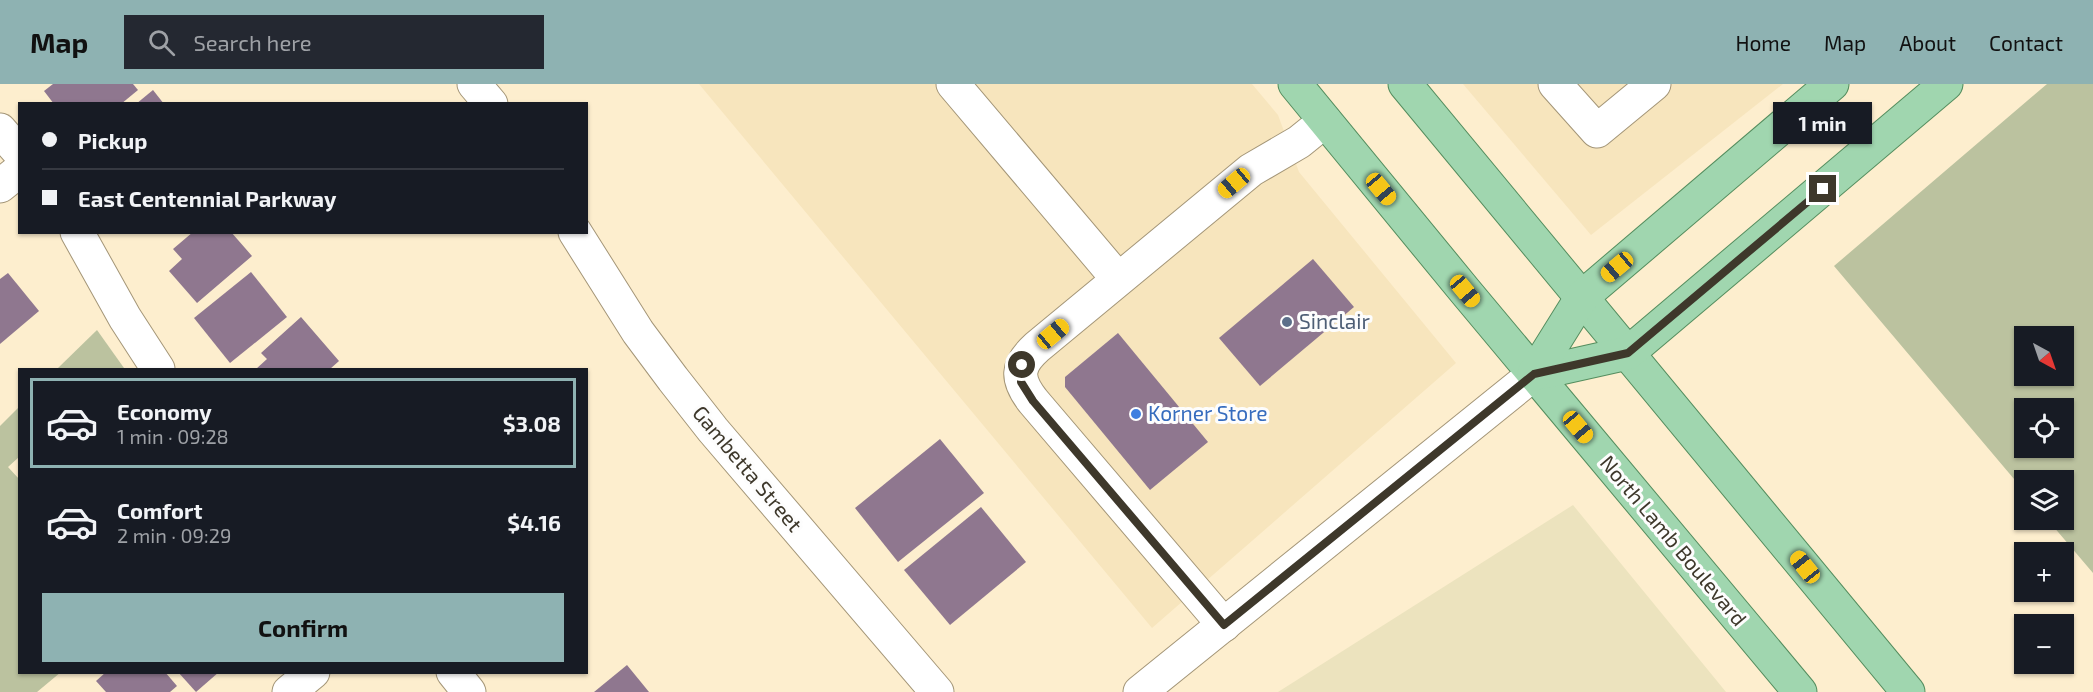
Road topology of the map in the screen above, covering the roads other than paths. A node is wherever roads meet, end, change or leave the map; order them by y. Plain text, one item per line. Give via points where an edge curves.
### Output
1 (474, 84) edge
2 (953, 84) edge
3 (1295, 84) edge
4 (1405, 84) edge
5 (1654, 84) edge
6 (1832, 84) edge
7 (1946, 84) edge
8 (1558, 85) edge
9 (489, 102) edge
10 (1325, 122) junction
11 (0, 130) edge
12 (18, 151) edge
13 (18, 172) edge
14 (0, 186) edge
15 (78, 234) edge
16 (576, 234) edge
17 (1118, 279) junction
18 (1582, 297) junction
19 (1628, 353) junction
20 (157, 368) edge
21 (1534, 374) junction
22 (1224, 625) junction
23 (312, 674) edge
24 (455, 674) edge
25 (290, 692) edge
26 (469, 692) edge
27 (937, 692) edge
28 (1140, 692) edge
29 (1800, 692) edge
30 (1908, 692) edge

1 - 9 street
2 - 17 street
3 - 10 main road, North Lamb Boulevard
4 - 18 main road
5 - 8 street via 1597,131
6 - 18 main road
7 - 19 main road
10 - 17 street via 1306,138 1251,170
10 - 21 main road, North Lamb Boulevard
11 - 12 street
13 - 14 street
15 - 20 street
16 - 27 street, Gambetta Street via 638,332 713,430
17 - 22 street via 1029,354 1022,365 1021,382
18 - 19 main road
18 - 21 main road
19 - 21 main road
19 - 30 main road
21 - 22 street
21 - 29 main road, North Lamb Boulevard
22 - 28 street
23 - 25 street
24 - 26 street

